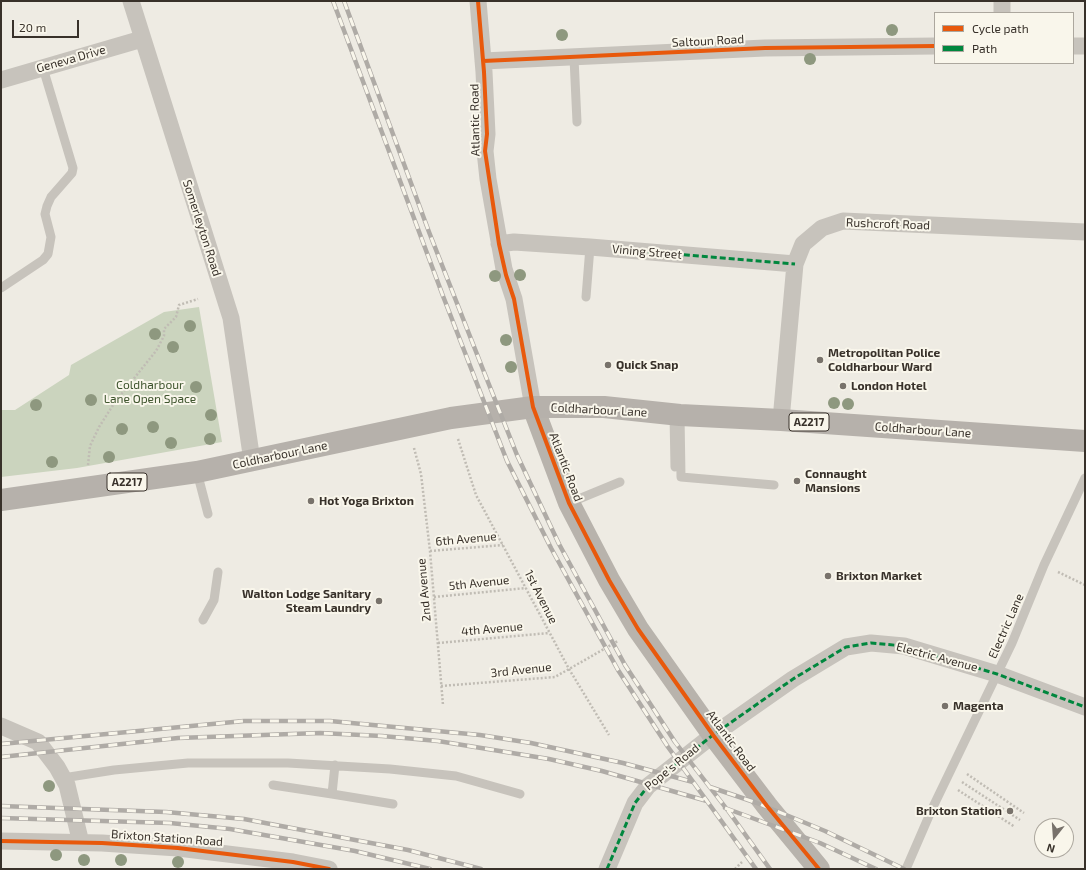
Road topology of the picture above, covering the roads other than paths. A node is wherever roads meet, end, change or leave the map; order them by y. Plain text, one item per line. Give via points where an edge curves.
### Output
1 (131, 1) edge
2 (478, 1) edge
3 (1002, 1) edge
4 (1002, 12) edge
5 (142, 38) junction
6 (934, 46) edge
7 (1074, 46) edge
8 (1085, 46) edge
9 (574, 58) junction
10 (483, 61) junction
11 (43, 68) junction
12 (1, 80) edge
13 (577, 122) dead end
14 (1085, 232) edge
15 (499, 244) junction
16 (590, 247) junction
17 (795, 264) junction
18 (1, 288) edge
19 (586, 298) dead end
20 (533, 407) junction
21 (677, 415) junction
22 (781, 420) junction
23 (1085, 441) edge
24 (252, 461) junction
25 (197, 472) junction
26 (675, 477) dead end
27 (1085, 478) edge
28 (620, 482) dead end
29 (774, 485) dead end
30 (1, 500) edge
31 (569, 503) junction
32 (208, 514) dead end
33 (218, 572) dead end
34 (203, 620) dead end
35 (997, 674) junction
36 (1085, 706) edge
37 (1, 726) edge
38 (713, 734) junction
39 (335, 766) junction
40 (63, 778) junction
41 (273, 784) dead end
42 (332, 794) junction
43 (520, 794) dead end
44 (393, 804) dead end
45 (1, 841) edge
46 (81, 843) junction
47 (295, 866) edge
48 (329, 869) edge
49 (607, 869) edge
50 (819, 869) edge
51 (906, 869) edge

1 - 5 street, Somerleyton Road
2 - 10 street, Atlantic Road
3 - 4 street
5 - 11 street, Geneva Drive
5 - 24 street, Somerleyton Road via 231,318
6 - 9 street, Saltoun Road via 765,48
7 - 8 street
9 - 10 street, Saltoun Road
9 - 13 lane
10 - 15 street, Atlantic Road via 487,134 485,151
11 - 12 street, Geneva Drive
11 - 18 lane via 73,168 47,206 46,214 51,237 48,254
14 - 17 street, Rushcroft Road via 843,221 822,228 803,244
15 - 16 street, Vining Street via 514,242
15 - 20 street, Atlantic Road via 514,299
16 - 17 street, Vining Street
16 - 19 lane
17 - 22 street, Rushcroft Road
20 - 21 main road, Coldharbour Lane / A2217 via 604,408
20 - 24 main road, Coldharbour Lane / A2217 via 451,418
20 - 31 main road, Atlantic Road
21 - 22 main road, Coldharbour Lane / A2217
21 - 26 lane
21 - 29 lane via 681,477
22 - 23 main road, Coldharbour Lane / A2217
24 - 25 main road, Coldharbour Lane / A2217
25 - 30 main road, Coldharbour Lane / A2217
25 - 32 lane
27 - 35 lane, Electric Lane
28 - 31 lane
31 - 38 main road, Atlantic Road via 638,629
33 - 34 lane via 214,600
35 - 36 street, Electric Avenue
35 - 38 street, Electric Avenue via 904,646 871,643 846,647 793,679
35 - 51 lane, Electric Lane
37 - 40 street via 38,742
38 - 49 street, Pope's Road via 642,792
38 - 50 main road, Atlantic Road
39 - 40 lane via 288,763 188,763
39 - 42 lane
39 - 43 lane via 456,776
40 - 46 street via 69,792
41 - 42 lane
42 - 44 lane
45 - 46 street, Brixton Station Road
46 - 47 street, Brixton Station Road via 208,850
47 - 48 street, Brixton Station Road

